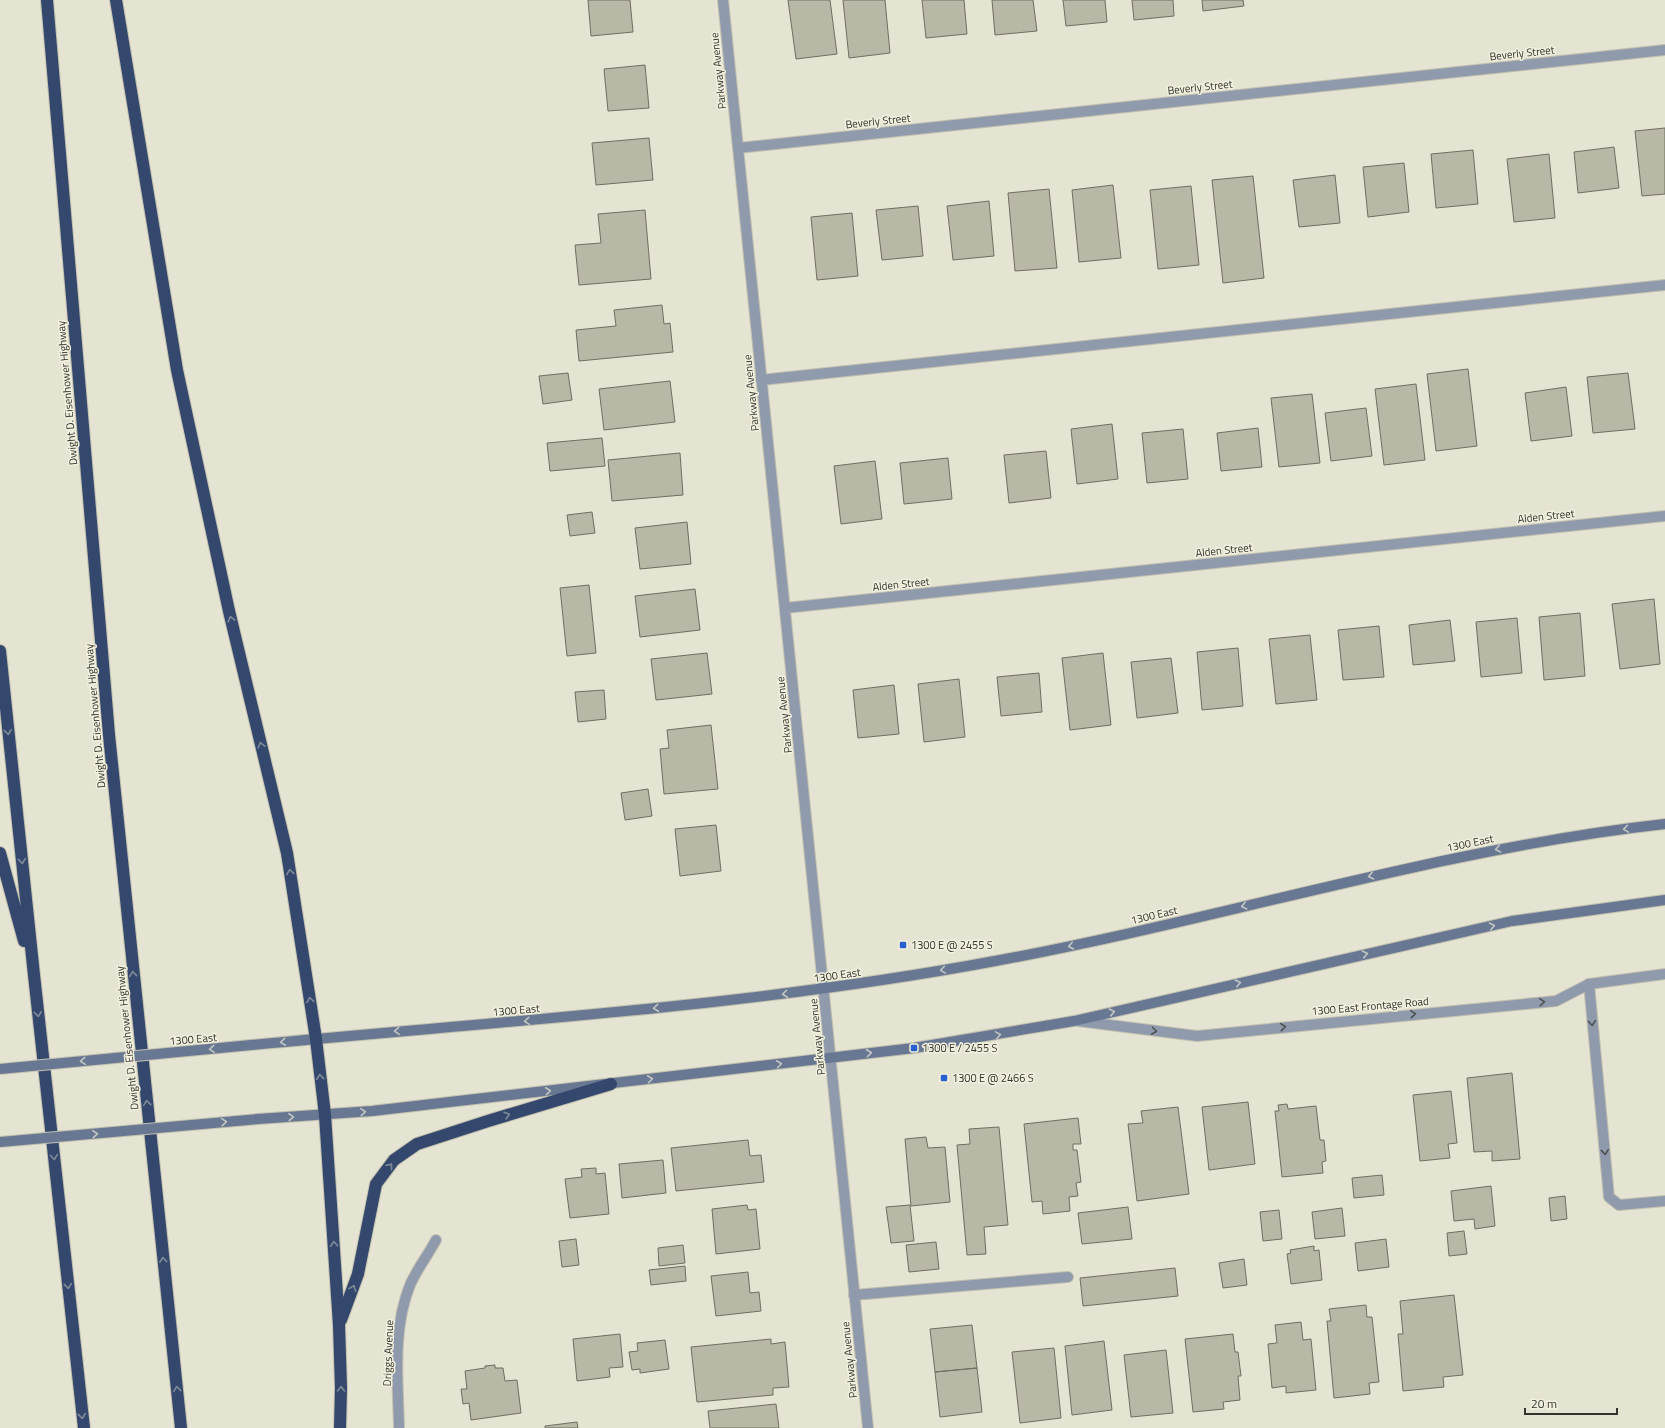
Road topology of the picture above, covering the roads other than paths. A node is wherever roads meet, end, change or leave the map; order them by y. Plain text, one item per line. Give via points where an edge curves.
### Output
1 (47, 0) edge
2 (116, 0) edge
3 (723, 0) edge
4 (1665, 50) edge
5 (738, 148) junction
6 (1665, 285) edge
7 (761, 380) junction
8 (1665, 516) edge
9 (785, 608) junction
10 (0, 651) edge
11 (1665, 824) edge
12 (0, 853) edge
13 (1665, 900) edge
14 (1665, 974) edge
15 (34, 975) junction
16 (1588, 984) junction
17 (824, 989) junction
18 (1074, 1021) junction
19 (316, 1039) junction
20 (830, 1058) junction
21 (0, 1069) edge
22 (612, 1084) junction
23 (325, 1115) junction
24 (0, 1142) edge
25 (1665, 1201) edge
26 (436, 1240) dead end
27 (1068, 1277) dead end
28 (854, 1295) junction
29 (339, 1325) junction
30 (84, 1428) edge
31 (182, 1428) edge
32 (340, 1428) edge
33 (399, 1428) edge
34 (868, 1428) edge

31 -> 1 highway, Dwight D. Eisenhower Highway via 109,735
19 -> 2 highway via 287,854 229,611 177,370
3 - 5 street, Parkway Avenue
4 - 5 street, Beverly Street
5 - 7 street, Parkway Avenue
6 - 7 street
7 - 9 street, Parkway Avenue
8 - 9 street, Alden Street
9 - 17 street, Parkway Avenue
10 -> 15 highway
11 -> 17 main road, 1300 East via 1499,849 1329,885 1109,938 995,961
12 - 15 highway
18 -> 13 main road via 1512,921
14 - 16 street, 1300 East Frontage Road
15 -> 30 highway
18 -> 16 street, 1300 East Frontage Road via 1197,1036 1556,1001
16 -> 25 street via 1609,1197 1619,1205
17 -> 19 main road, 1300 East via 530,1021
17 - 20 street, Parkway Avenue
20 -> 18 main road via 914,1048
19 -> 21 main road, 1300 East, bridge
23 -> 19 highway
22 -> 20 main road
20 - 28 street, Parkway Avenue
23 -> 22 main road
29 -> 22 highway via 358,1274 376,1184 394,1160 417,1144
24 -> 23 main road, bridge
29 -> 23 highway
26 - 33 street, Driggs Avenue via 411,1283 400,1320
27 - 28 street
28 - 34 street, Parkway Avenue
32 -> 29 highway

